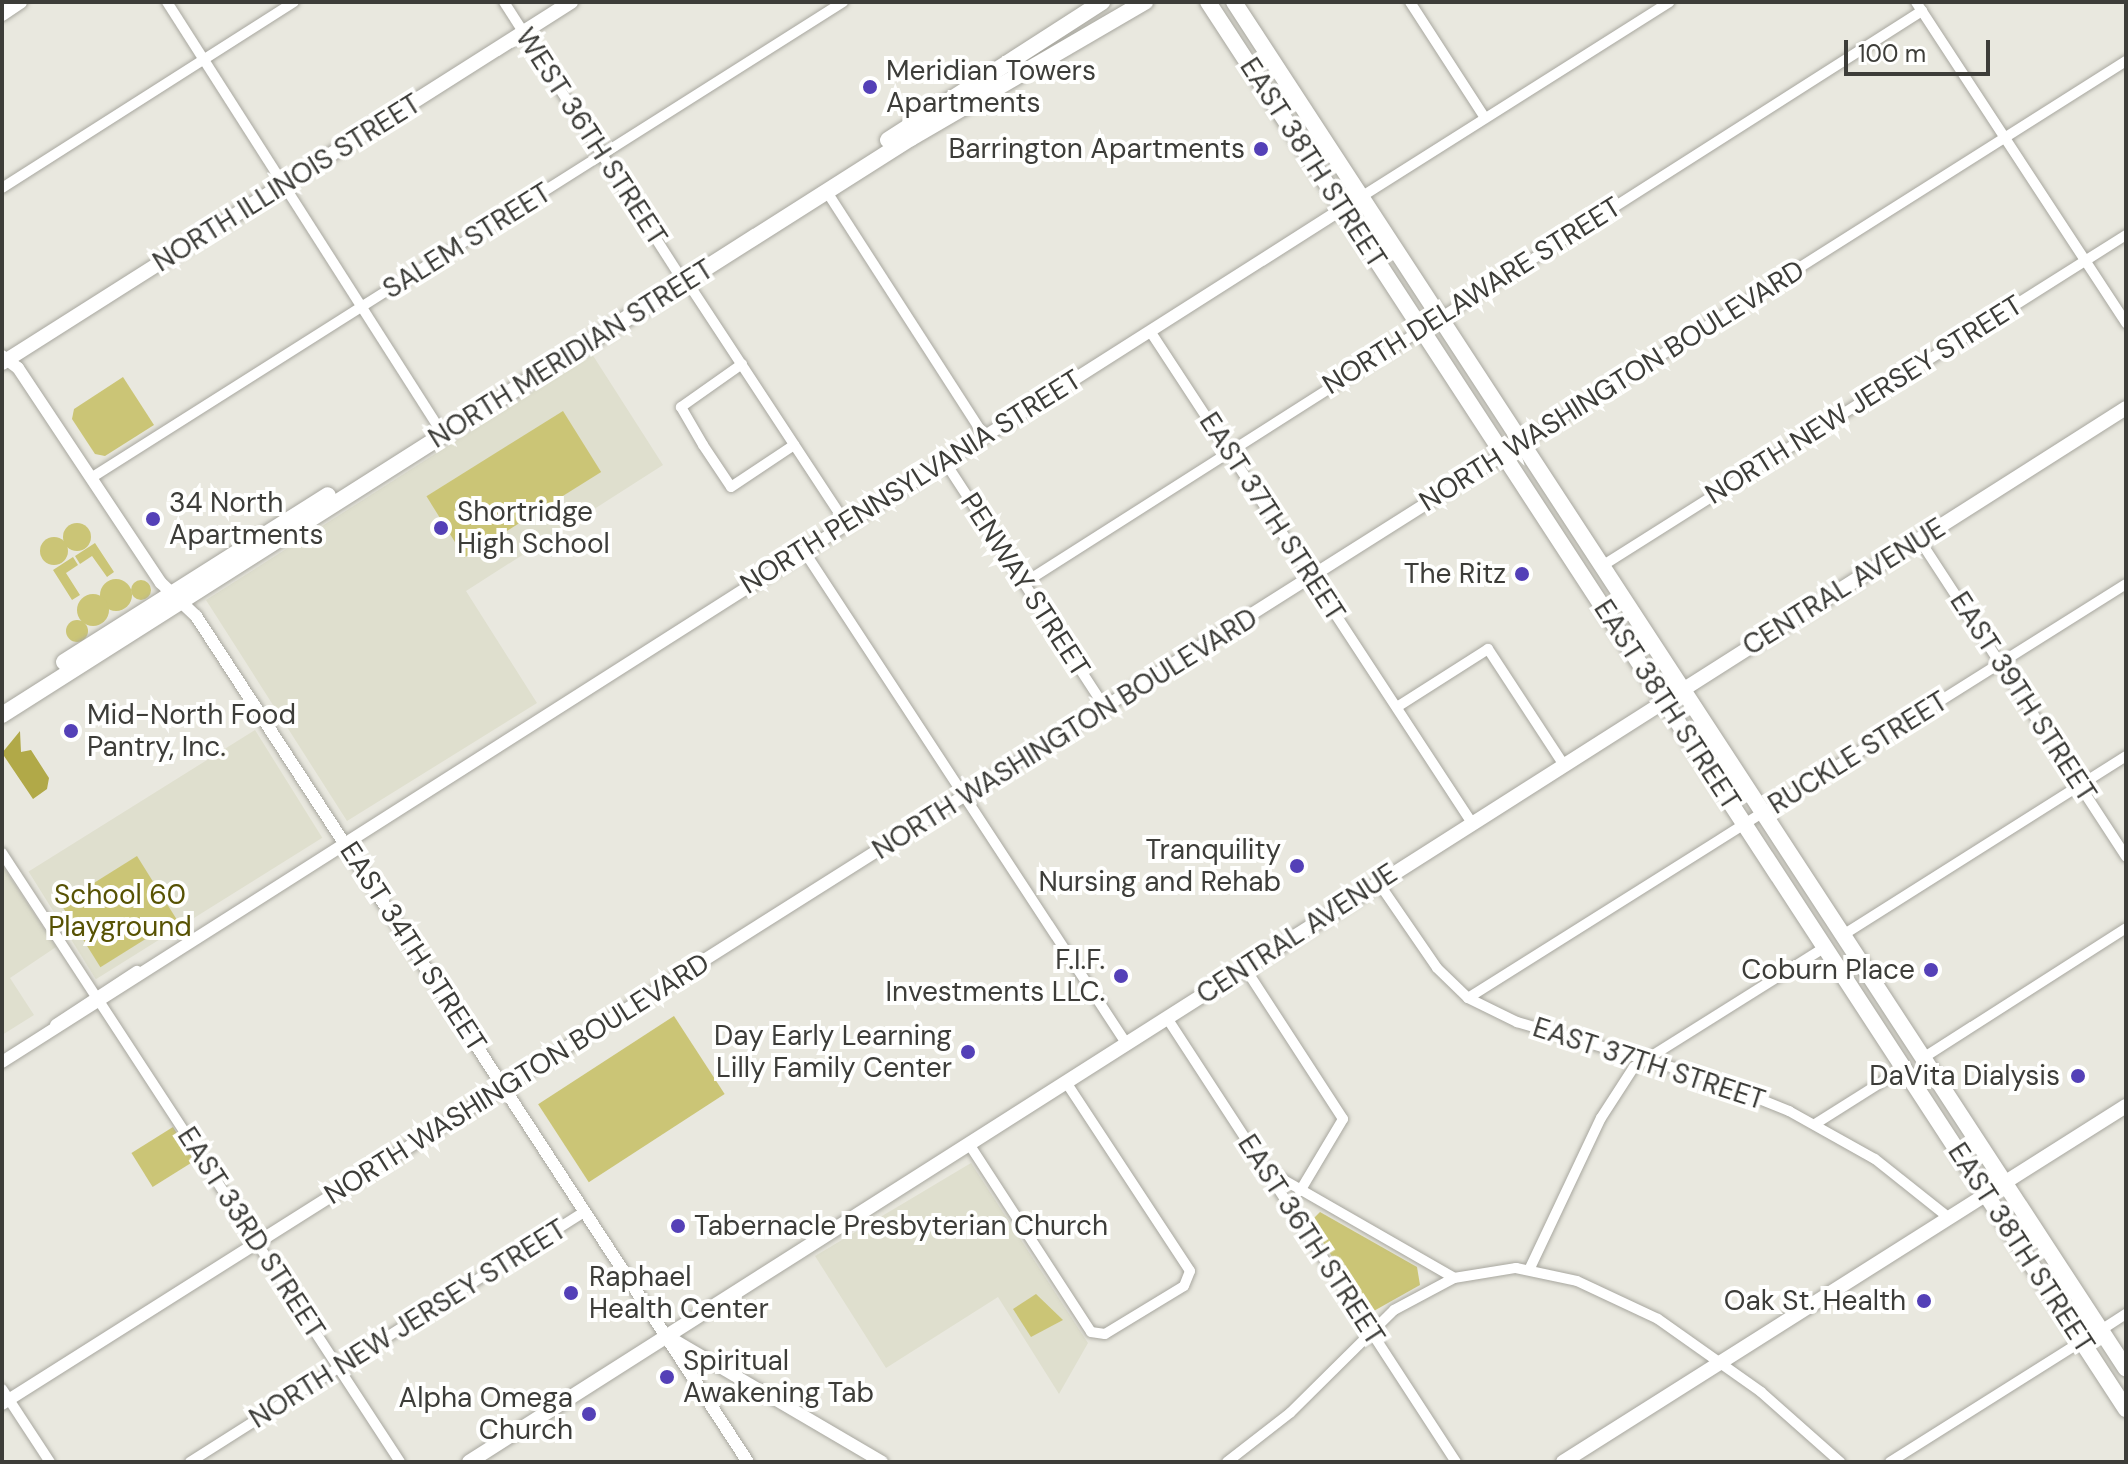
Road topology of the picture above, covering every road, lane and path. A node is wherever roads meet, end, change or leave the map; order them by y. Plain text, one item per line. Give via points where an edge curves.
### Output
1 (20, 2) edge
2 (167, 2) edge
3 (294, 2) edge
4 (504, 2) edge
5 (571, 2) edge
6 (843, 2) edge
7 (1102, 2) edge
8 (1145, 2) edge
9 (1208, 2) edge
10 (1234, 2) edge
11 (1410, 2) edge
12 (1669, 2) edge
13 (1919, 7) edge
14 (2, 14) edge
15 (523, 32) junction
16 (203, 59) junction
17 (2126, 61) edge
18 (1485, 118) junction
19 (2005, 137) junction
20 (602, 155) junction
21 (283, 185) junction
22 (2, 188) edge
23 (827, 192) junction
24 (1361, 197) junction
25 (1343, 209) junction
26 (2126, 235) edge
27 (2085, 260) junction
28 (682, 277) junction
29 (362, 307) junction
30 (1439, 317) junction
31 (2126, 323) edge
32 (1421, 329) junction
33 (1150, 331) junction
34 (4, 359) edge
35 (742, 364) junction
36 (2126, 408) edge
37 (437, 425) junction
38 (984, 436) junction
39 (1522, 443) junction
40 (794, 445) junction
41 (1228, 451) junction
42 (1504, 455) junction
43 (945, 462) junction
44 (91, 478) junction
45 (846, 524) junction
46 (1919, 539) junction
47 (804, 551) junction
48 (1602, 566) junction
49 (1312, 576) junction
50 (1024, 583) junction
51 (2126, 584) edge
52 (177, 598) junction
53 (2000, 663) junction
54 (1683, 688) junction
55 (1665, 700) junction
56 (2, 702) edge
57 (1397, 707) junction
58 (1106, 709) junction
59 (2, 715) edge
60 (2126, 756) edge
61 (1564, 765) junction
62 (2080, 785) junction
63 (965, 797) junction
64 (1763, 813) junction
65 (1472, 823) junction
66 (1745, 824) junction
67 (344, 843) junction
68 (2, 853) edge
69 (2126, 856) edge
70 (1378, 882) junction
71 (2126, 928) edge
72 (1843, 935) junction
73 (1825, 947) junction
74 (1245, 968) junction
75 (1468, 998) junction
76 (98, 999) junction
77 (1167, 1018) junction
78 (1126, 1043) junction
79 (1923, 1058) junction
80 (1644, 1060) junction
81 (2, 1062) edge
82 (1904, 1068) junction
83 (1066, 1082) junction
84 (504, 1087) junction
85 (2124, 1105) edge
86 (1815, 1124) junction
87 (969, 1144) junction
88 (1265, 1169) junction
89 (2004, 1182) junction
90 (1300, 1191) junction
91 (1985, 1193) junction
92 (585, 1211) junction
93 (1948, 1217) junction
94 (256, 1242) junction
95 (1530, 1268) junction
96 (1454, 1278) junction
97 (2126, 1314) edge
98 (1370, 1330) junction
99 (2101, 1330) junction
100 (666, 1336) junction
101 (2082, 1341) junction
102 (1721, 1362) junction
103 (339, 1368) junction
104 (2126, 1369) edge
105 (4, 1397) edge
106 (2126, 1409) edge
107 (746, 1461) edge
108 (50, 1462) edge
109 (190, 1462) edge
110 (400, 1462) edge
111 (469, 1462) edge
112 (882, 1462) edge
113 (1227, 1462) edge
114 (1456, 1462) edge
115 (1563, 1462) edge
116 (1840, 1462) edge
117 (1890, 1462) edge

1 - 14 main road
2 - 16 street
3 - 16 street
4 - 15 street, WEST 36TH STREET
5 - 15 main road, NORTH ILLINOIS STREET
6 - 20 street, SALEM STREET
7 - 28 main road, NORTH MERIDIAN STREET
8 - 23 main road, NORTH MERIDIAN STREET
9 - 25 main road, EAST 38TH STREET
10 - 24 main road, EAST 38TH STREET
11 - 18 street
12 - 18 street, NORTH PENNSYLVANIA STREET
13 - 19 street
13 - 30 street, NORTH DELAWARE STREET
15 - 20 street, WEST 36TH STREET
15 - 21 main road, NORTH ILLINOIS STREET
16 - 21 street
16 - 22 street
17 - 19 street, NORTH WASHINGTON BOULEVARD
18 - 24 street, NORTH PENNSYLVANIA STREET
19 - 27 street
19 - 39 street, NORTH WASHINGTON BOULEVARD
20 - 28 street, WEST 36TH STREET
20 - 29 street, SALEM STREET
21 - 29 street
21 - 34 main road, NORTH ILLINOIS STREET
23 - 28 main road, NORTH MERIDIAN STREET
23 - 38 street
24 - 25 street, NORTH PENNSYLVANIA STREET
24 - 30 main road, EAST 38TH STREET
25 - 32 main road, EAST 38TH STREET
25 - 33 street, NORTH PENNSYLVANIA STREET
26 - 27 street, NORTH NEW JERSEY STREET
27 - 31 street
27 - 48 street, NORTH NEW JERSEY STREET
28 - 35 street
28 - 37 main road, NORTH MERIDIAN STREET
28 - 52 main road, NORTH MERIDIAN STREET
29 - 37 street
29 - 44 street, SALEM STREET
30 - 32 street, NORTH DELAWARE STREET
30 - 39 main road, EAST 38TH STREET
32 - 41 street, NORTH DELAWARE STREET
32 - 42 main road, EAST 38TH STREET
33 - 38 street, NORTH PENNSYLVANIA STREET
33 - 41 street, EAST 37TH STREET
34 - 44 street, EAST 34TH STREET
35 - 40 street
35 - 40 street via 681,407 703,445 731,487
36 - 46 main road, CENTRAL AVENUE
37 - 52 main road, NORTH MERIDIAN STREET
38 - 43 street, NORTH PENNSYLVANIA STREET
39 - 42 street, NORTH WASHINGTON BOULEVARD
39 - 48 main road, EAST 38TH STREET
40 - 45 street
41 - 49 street, EAST 37TH STREET
41 - 50 street, NORTH DELAWARE STREET
42 - 49 street, NORTH WASHINGTON BOULEVARD
42 - 55 main road, EAST 38TH STREET
43 - 45 street, NORTH PENNSYLVANIA STREET
43 - 50 street, PENWAY STREET
44 - 52 street, EAST 34TH STREET
45 - 47 street, NORTH PENNSYLVANIA STREET
46 - 53 street, EAST 39TH STREET
46 - 54 main road, CENTRAL AVENUE
47 - 63 street
47 - 67 street, NORTH PENNSYLVANIA STREET
48 - 54 main road, EAST 38TH STREET
49 - 57 street, EAST 37TH STREET
49 - 58 street, NORTH WASHINGTON BOULEVARD
50 - 58 street, PENWAY STREET
51 - 53 street, RUCKLE STREET
52 - 56 main road, NORTH MERIDIAN STREET
52 - 59 main road, NORTH MERIDIAN STREET
52 - 67 street, EAST 34TH STREET
53 - 62 street, EAST 39TH STREET
53 - 64 street, RUCKLE STREET
54 - 55 main road, CENTRAL AVENUE
54 - 64 main road, EAST 38TH STREET
55 - 61 main road, CENTRAL AVENUE
55 - 66 main road, EAST 38TH STREET
57 - 61 street via 1488,649
57 - 65 street, EAST 37TH STREET
58 - 63 street, NORTH WASHINGTON BOULEVARD
60 - 62 street
61 - 65 main road, CENTRAL AVENUE
62 - 69 street, EAST 39TH STREET
62 - 72 street
63 - 78 street
63 - 84 street, NORTH WASHINGTON BOULEVARD
64 - 66 street, RUCKLE STREET
64 - 72 main road, EAST 38TH STREET
65 - 70 main road, CENTRAL AVENUE
66 - 73 main road, EAST 38TH STREET
66 - 75 street, RUCKLE STREET
67 - 76 street, NORTH PENNSYLVANIA STREET
67 - 84 street, EAST 34TH STREET
68 - 76 street, EAST 33RD STREET
70 - 74 main road, CENTRAL AVENUE
70 - 75 street, EAST 37TH STREET via 1437,968
71 - 79 street
72 - 79 main road, EAST 38TH STREET
73 - 80 street
73 - 82 main road, EAST 38TH STREET
74 - 77 main road, CENTRAL AVENUE
74 - 90 street via 1343,1119
75 - 80 street, EAST 37TH STREET via 1517,1022
76 - 81 street, NORTH PENNSYLVANIA STREET
76 - 94 street, EAST 33RD STREET
77 - 78 main road, CENTRAL AVENUE
77 - 88 street, EAST 36TH STREET
78 - 83 main road, CENTRAL AVENUE
79 - 89 main road, EAST 38TH STREET
80 - 86 street, EAST 37TH STREET via 1726,1085
80 - 95 street via 1603,1114
82 - 86 street
82 - 91 main road, EAST 38TH STREET
83 - 87 main road, CENTRAL AVENUE
83 - 87 street via 1190,1271 1187,1283 1103,1334 1090,1331
84 - 92 street, EAST 34TH STREET
84 - 94 street, NORTH WASHINGTON BOULEVARD
85 - 89 main road
86 - 93 street, EAST 37TH STREET via 1898,1175
87 - 100 main road, CENTRAL AVENUE
88 - 90 street
88 - 98 street, EAST 36TH STREET
89 - 91 main road
89 - 99 main road, EAST 38TH STREET
90 - 96 street
91 - 93 main road
91 - 101 main road, EAST 38TH STREET
92 - 100 street, EAST 34TH STREET
92 - 103 street, NORTH NEW JERSEY STREET
93 - 102 main road
94 - 103 street, EAST 33RD STREET
94 - 105 street, NORTH WASHINGTON BOULEVARD
95 - 96 street
95 - 102 street via 1618,1298
96 - 98 street
97 - 99 street
98 - 113 street via 1290,1413
98 - 114 street, EAST 36TH STREET
99 - 104 main road, EAST 38TH STREET
100 - 107 street, EAST 34TH STREET
100 - 111 main road, CENTRAL AVENUE
100 - 112 street
101 - 106 main road, EAST 38TH STREET
101 - 117 street
102 - 115 main road
102 - 116 street
103 - 109 street, NORTH NEW JERSEY STREET
103 - 110 street, EAST 33RD STREET
105 - 108 street

